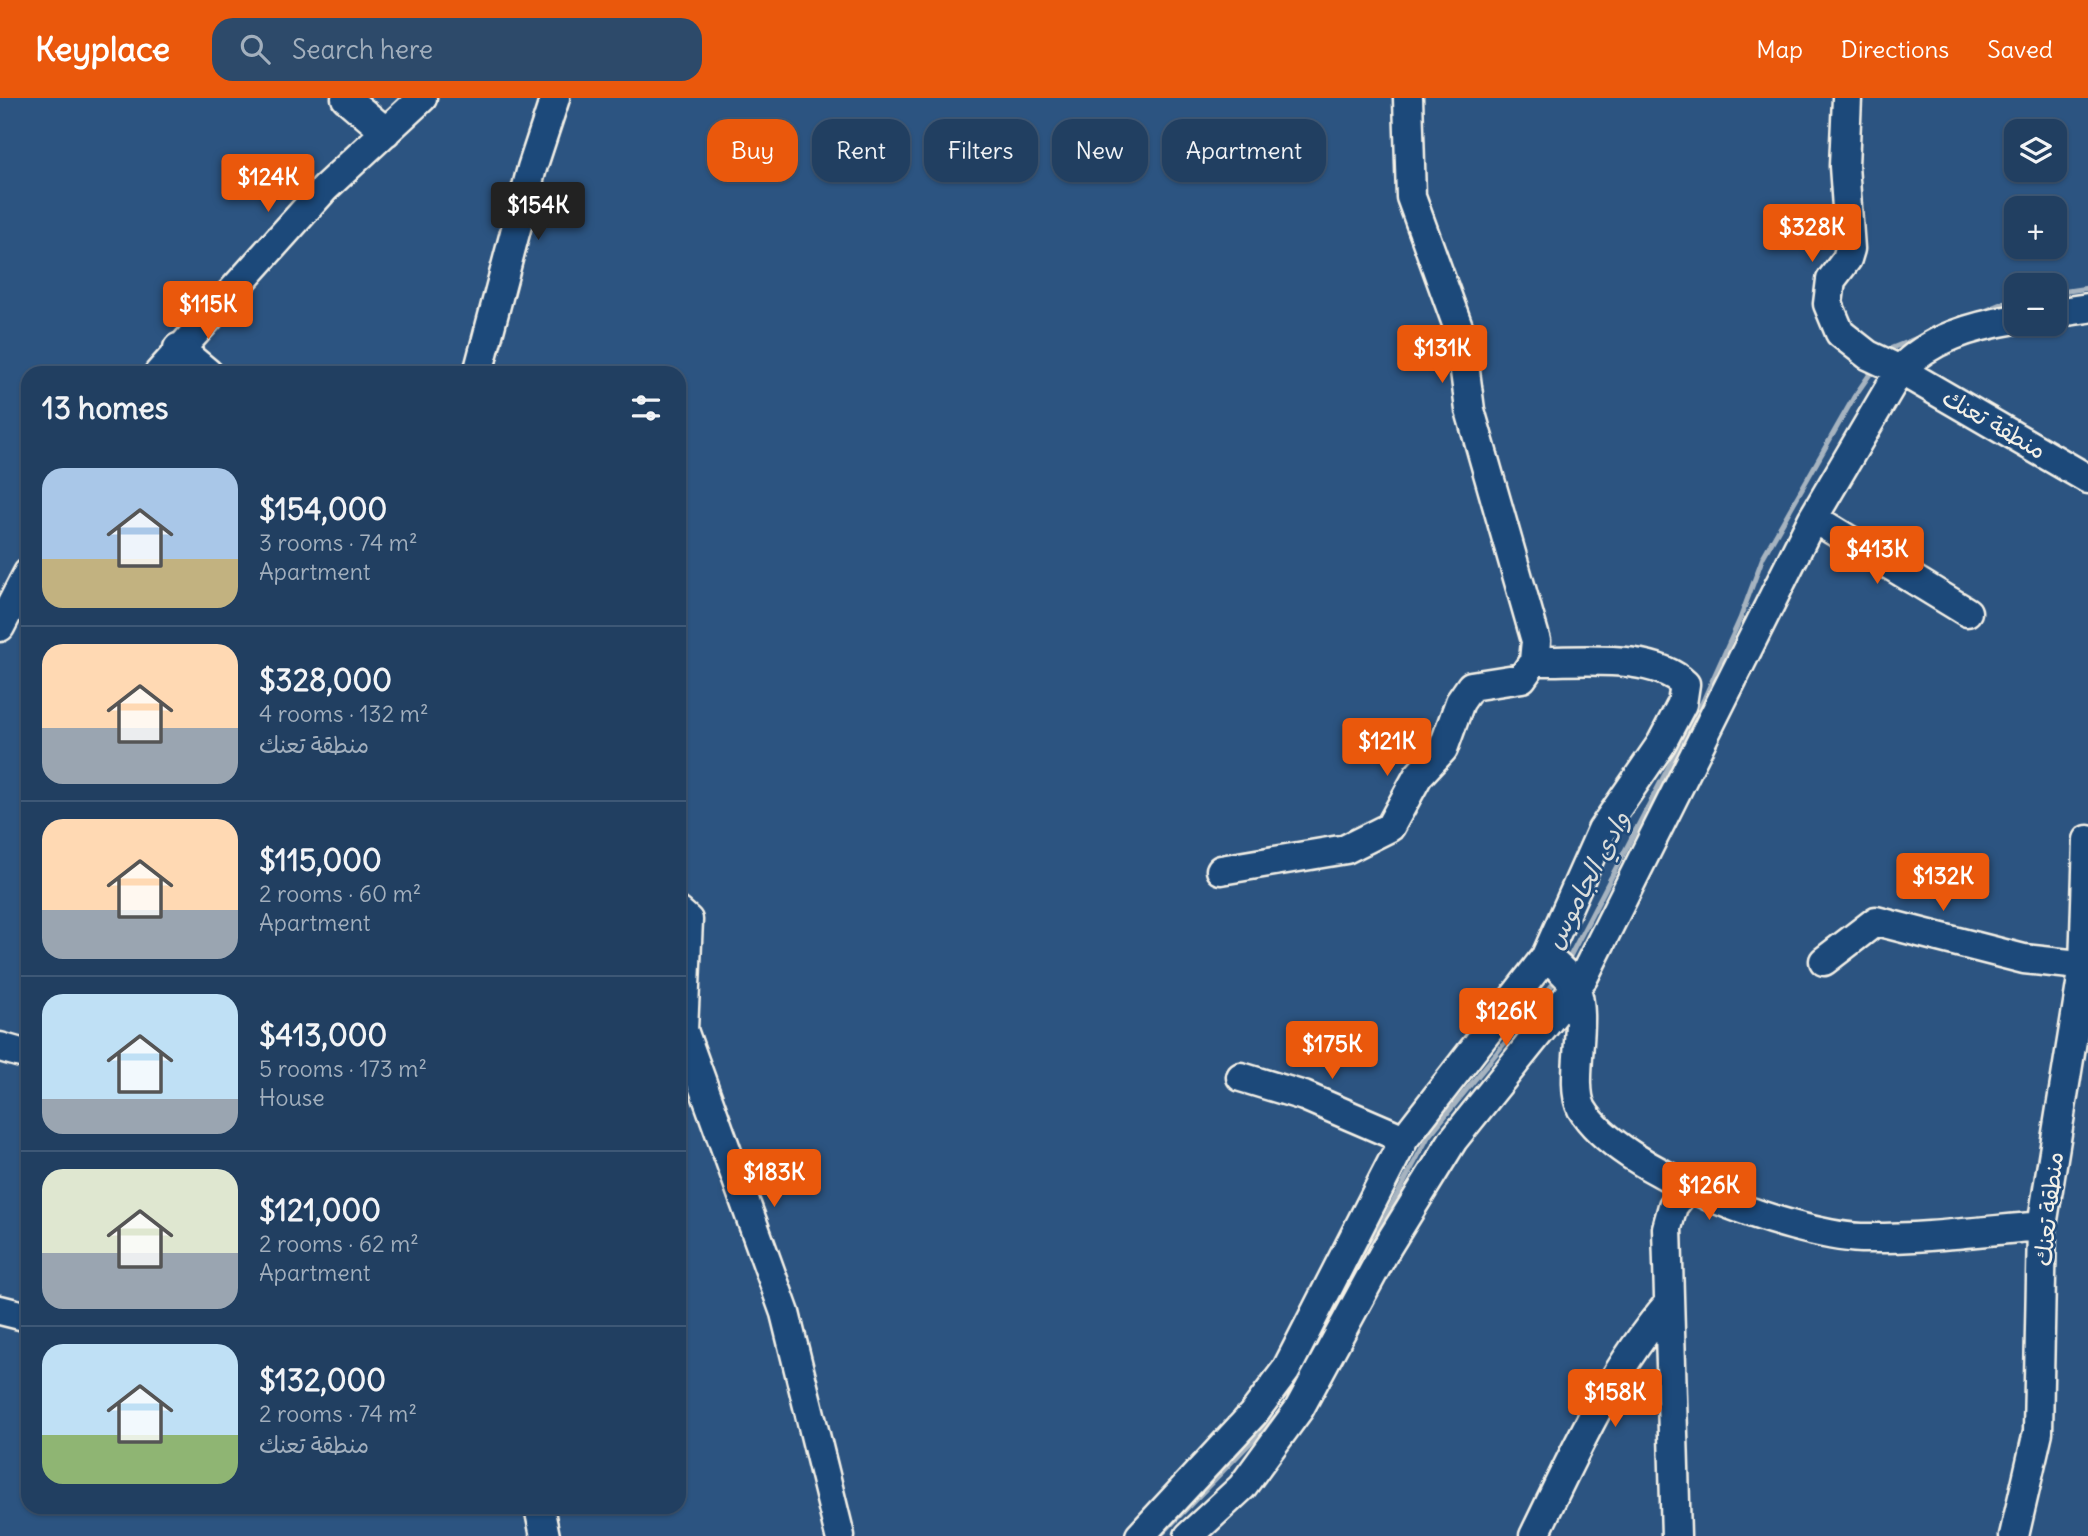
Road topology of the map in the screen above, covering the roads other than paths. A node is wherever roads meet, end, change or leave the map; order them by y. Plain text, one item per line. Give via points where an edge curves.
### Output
1 (346, 98) edge
2 (422, 98) edge
3 (555, 98) edge
4 (1408, 98) edge
5 (1847, 98) edge
6 (386, 132) junction
7 (2088, 308) edge
8 (2067, 311) edge
9 (2004, 321) edge
10 (178, 348) junction
11 (164, 366) edge
12 (200, 366) edge
13 (480, 366) edge
14 (1900, 370) junction
15 (2088, 479) edge
16 (1813, 518) junction
17 (21, 586) edge
18 (1967, 612) dead end
19 (0, 627) edge
20 (1534, 661) junction
21 (2088, 840) edge
22 (1220, 870) dead end
23 (686, 918) edge
24 (1546, 956) junction
25 (1824, 961) dead end
26 (686, 964) edge
27 (2086, 966) edge
28 (1575, 988) junction
29 (686, 1038) edge
30 (0, 1047) edge
31 (21, 1053) edge
32 (1241, 1077) dead end
33 (1404, 1139) junction
34 (1688, 1186) junction
35 (2042, 1226) junction
36 (1669, 1303) junction
37 (0, 1310) edge
38 (21, 1315) edge
39 (540, 1514) edge
40 (545, 1536) edge
41 (840, 1536) edge
42 (1140, 1536) edge
43 (1189, 1536) edge
44 (1534, 1536) edge
45 (1676, 1536) edge
46 (2014, 1536) edge

1 - 6 street
2 - 6 street
3 - 13 street
4 - 20 street via 1411,197 1460,332 1470,410 1528,607 1536,641
5 - 14 street, منطقة تعنك via 1844,166 1850,249 1831,280 1828,304 1840,333 1868,355
6 - 10 street via 325,188
7 - 8 street
9 - 14 street via 1935,342 1914,354
10 - 11 street
10 - 12 street
14 - 15 street, منطقة تعنك
14 - 16 street
16 - 18 street
16 - 28 street
17 - 19 street
20 - 22 street via 1522,678 1471,687 1460,702 1443,748 1418,776 1390,827 1346,849
20 - 24 street via 1642,663 1671,671 1685,684 1682,704 1661,744 1602,830
21 - 27 street, منطقة تعنك
23 - 26 street
24 - 28 street
24 - 33 street
25 - 27 street via 1876,921 2024,959
27 - 35 street, منطقة تعنك
28 - 34 street via 1581,1106 1636,1161
28 - 43 street via 1453,1140 1387,1247 1299,1409 1242,1487
29 - 41 street via 785,1312
30 - 31 street
32 - 33 street via 1304,1096
33 - 42 street via 1286,1370 1253,1413
34 - 35 street via 1789,1225 1859,1238
34 - 36 street via 1673,1206 1667,1228
35 - 46 street, منطقة تعنك via 2038,1432
36 - 44 street via 1611,1383
36 - 45 street
37 - 38 street
39 - 40 street

